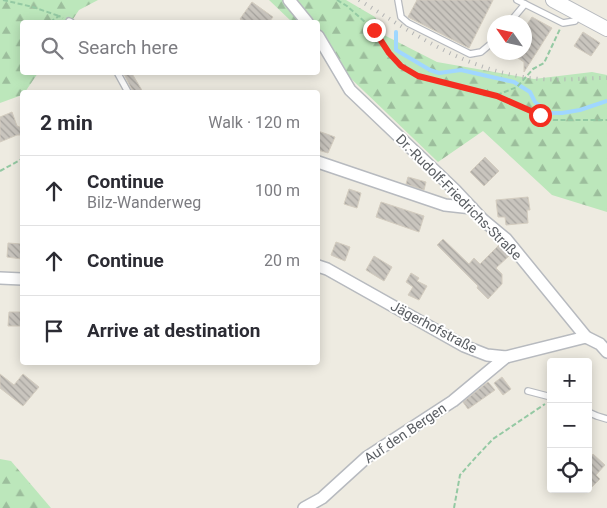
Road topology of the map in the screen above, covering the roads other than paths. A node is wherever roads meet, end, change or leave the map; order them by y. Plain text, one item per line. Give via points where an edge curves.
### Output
1 (289, 0) edge
2 (398, 0) edge
3 (517, 0) edge
4 (553, 0) edge
5 (525, 4) junction
6 (579, 14) junction
7 (516, 15) edge
8 (305, 20) edge
9 (607, 29) edge
10 (320, 39) edge
11 (487, 47) edge
12 (119, 75) edge
13 (127, 90) edge
14 (320, 163) edge
15 (472, 208) junction
16 (320, 267) edge
17 (0, 278) edge
18 (20, 279) edge
19 (586, 337) junction
20 (607, 352) edge
21 (506, 357) junction
22 (528, 391) dead end
23 (547, 398) edge
24 (592, 414) edge
25 (607, 419) edge
26 (304, 508) edge

1 - 8 street
2 - 11 lane via 401,16 408,22 470,54
3 - 5 lane
4 - 6 street
5 - 6 lane via 563,23 575,21
5 - 7 lane
6 - 9 street
10 - 15 street, Dr.-Rudolf-Friedrichs-Straße via 350,90
12 - 13 lane
14 - 15 street via 445,204
15 - 19 street, Dr.-Rudolf-Friedrichs-Straße via 506,240
16 - 21 street, Jägerhofstraße via 464,346 487,355
17 - 18 street
19 - 20 street, Dr.-Rudolf-Friedrichs-Straße
19 - 21 street, Jägerhofstraße
21 - 26 street, Auf den Bergen via 453,401 366,457 322,498
22 - 23 lane
24 - 25 lane

